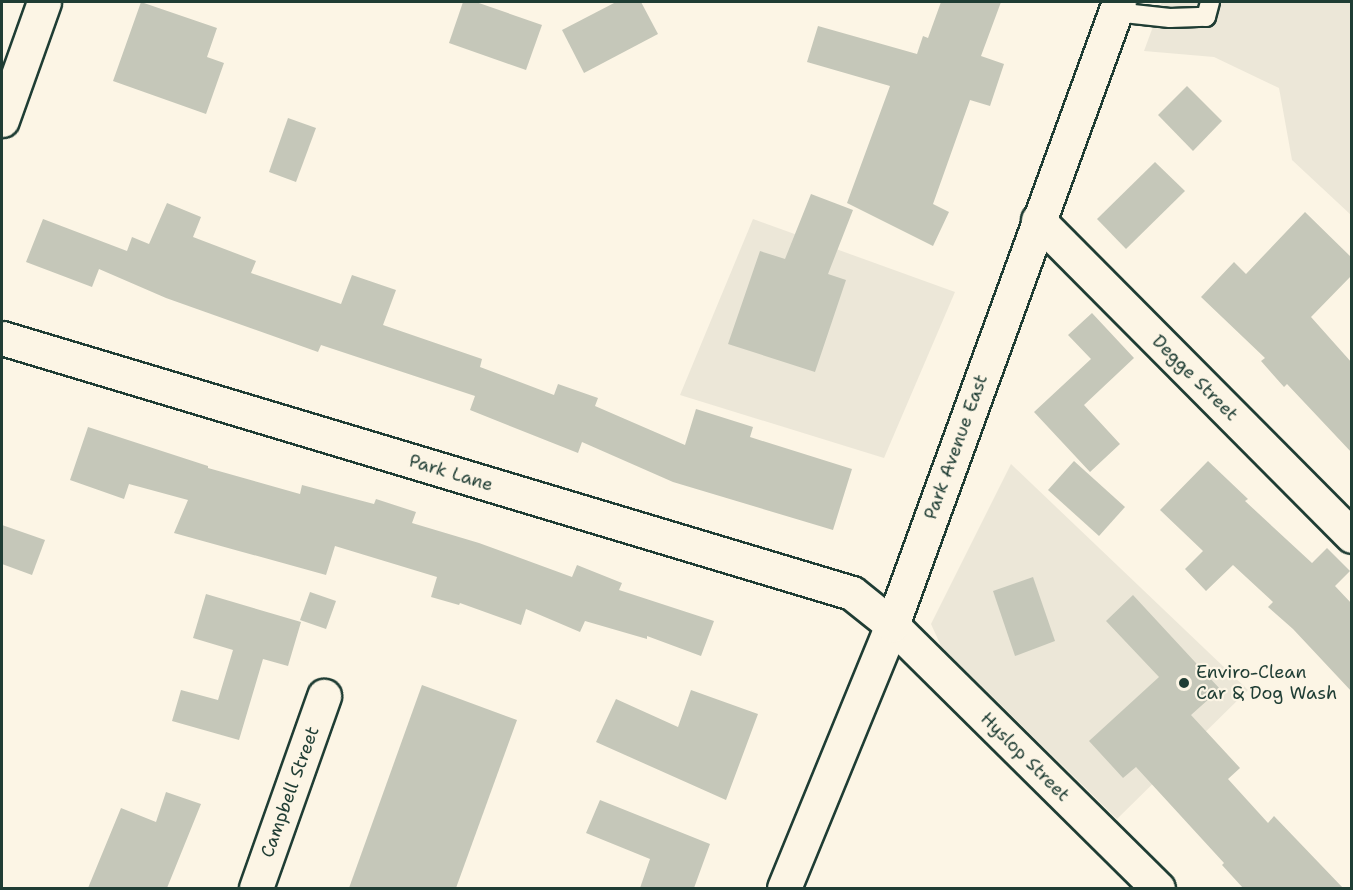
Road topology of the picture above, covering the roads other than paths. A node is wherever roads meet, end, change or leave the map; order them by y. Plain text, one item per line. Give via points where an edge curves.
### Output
1 (44, 2) edge
2 (1210, 2) edge
3 (1117, 7) edge
4 (2, 120) edge
5 (1038, 220) junction
6 (2, 338) edge
7 (1352, 536) edge
8 (892, 625) junction
9 (324, 696) dead end
10 (255, 888) edge
11 (784, 888) edge
12 (1158, 888) edge

1 - 4 street
2 - 3 lane via 1206,17 1170,18
3 - 5 street, Park Avenue East
5 - 7 street, Degge Street
5 - 8 street, Park Avenue East
6 - 8 street, Park Lane via 852,593
8 - 11 street, Park Avenue East
8 - 12 street, Hyslop Street
9 - 10 street, Campbell Street

